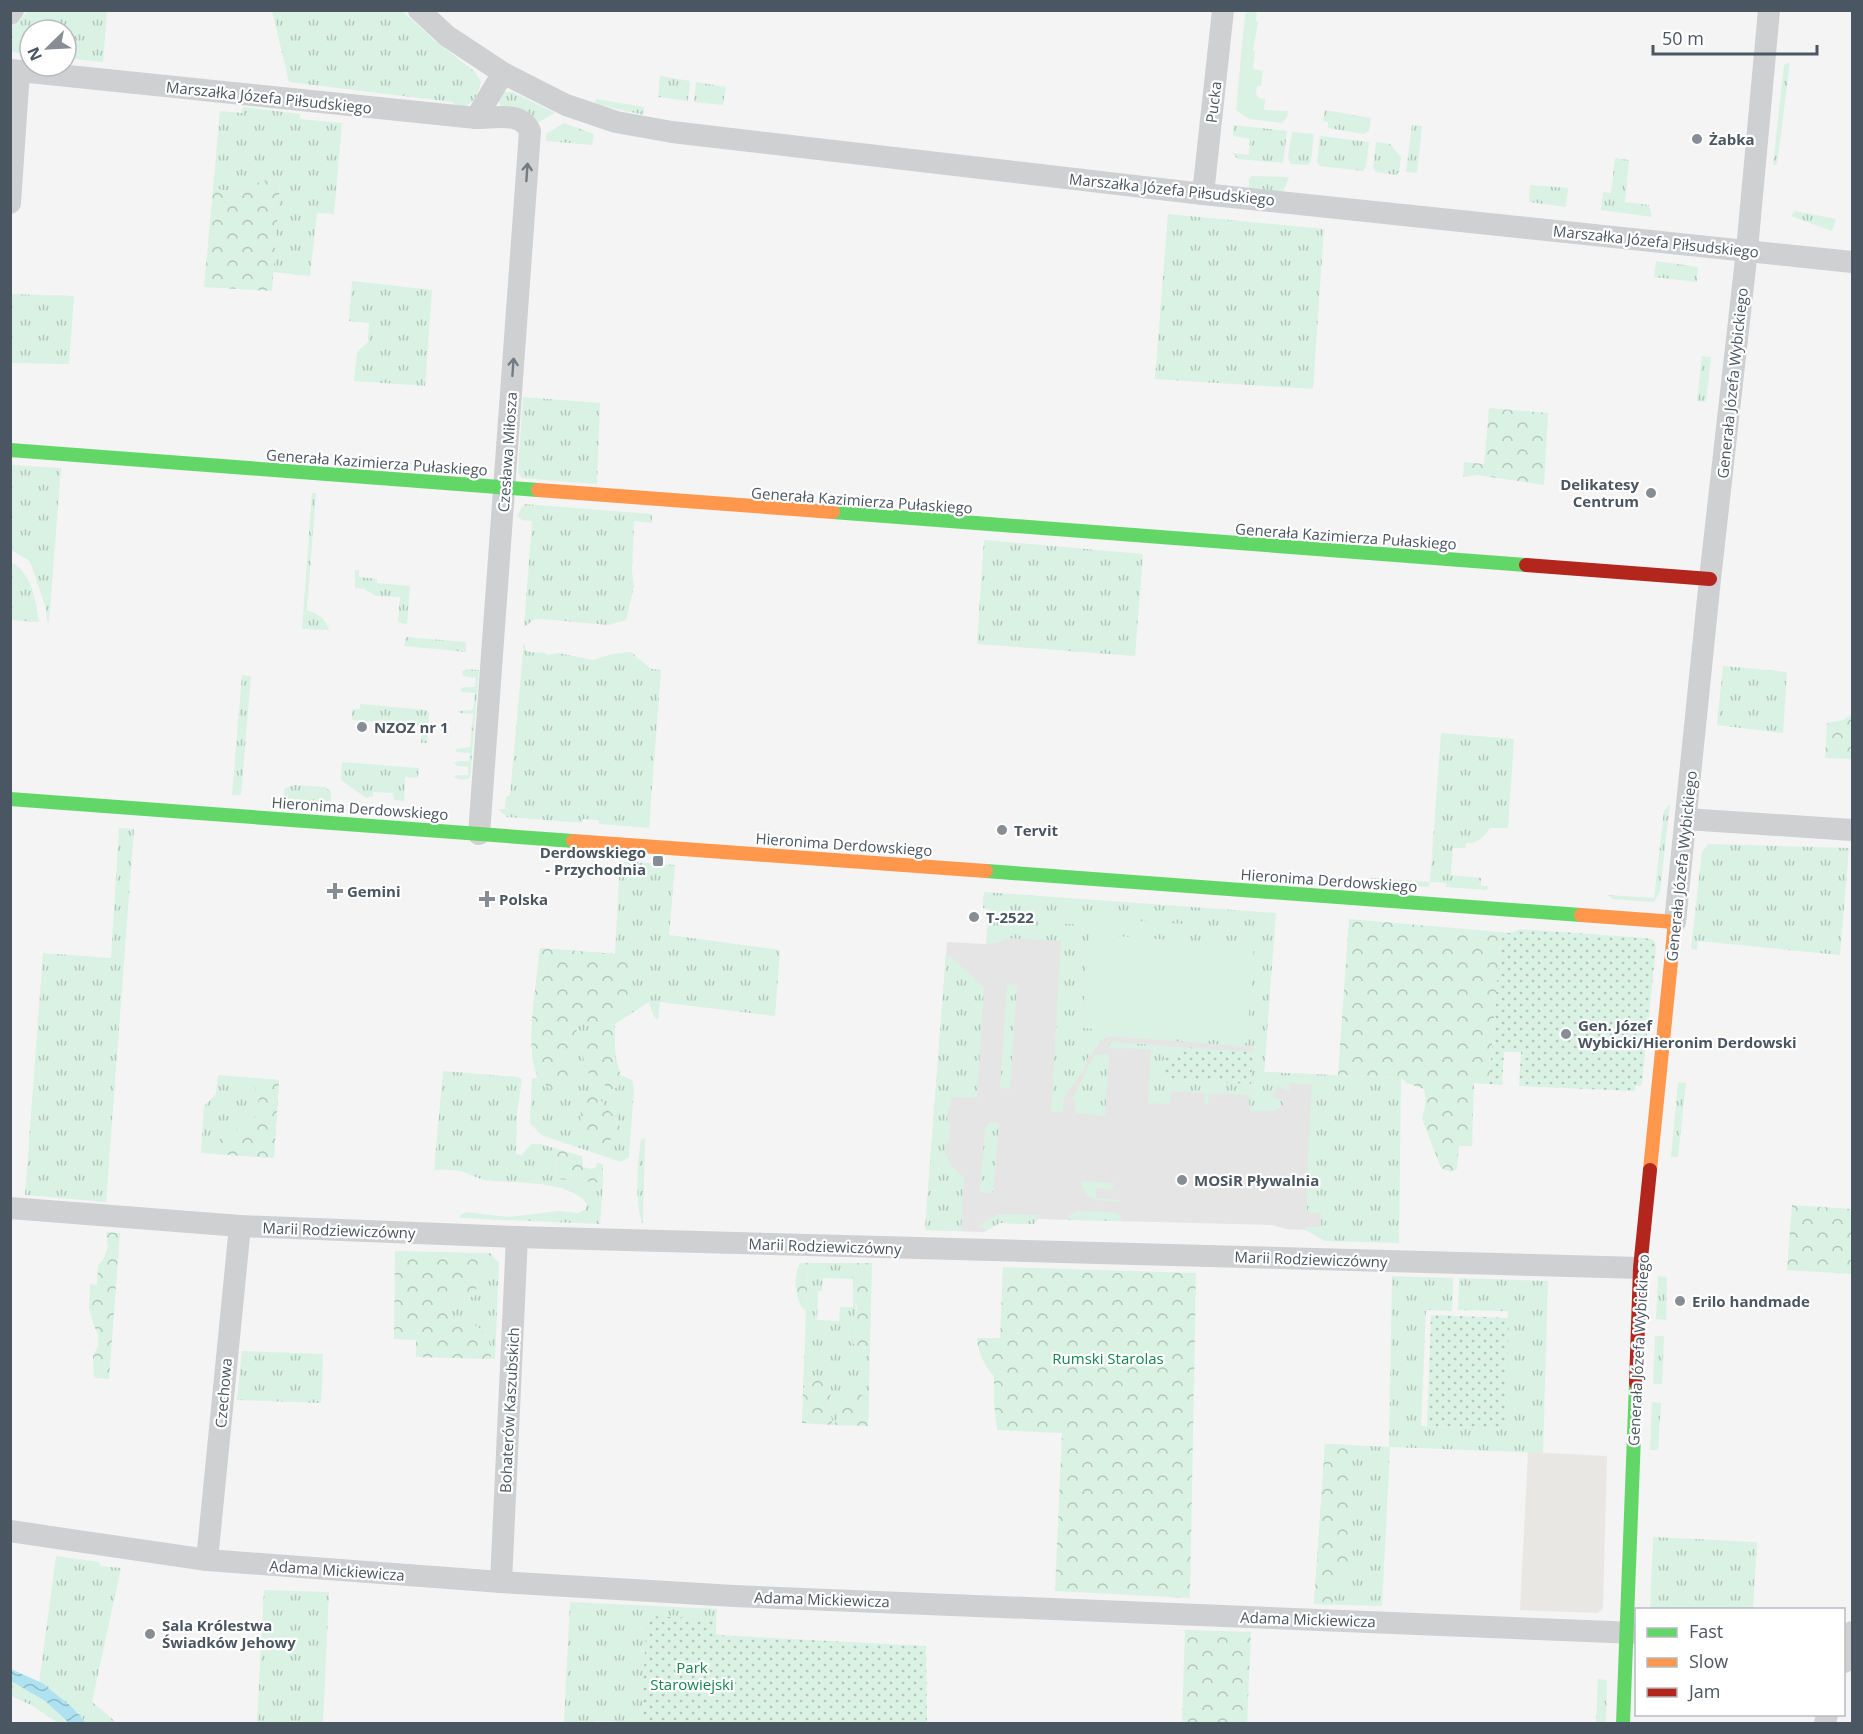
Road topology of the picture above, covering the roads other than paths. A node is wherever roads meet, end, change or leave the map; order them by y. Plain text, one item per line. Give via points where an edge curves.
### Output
1 (419, 10) edge
2 (1224, 10) edge
3 (1769, 10) edge
4 (15, 70) edge
5 (503, 74) junction
6 (476, 118) junction
7 (1203, 194) junction
8 (10, 203) edge
9 (1747, 250) junction
10 (1852, 262) edge
11 (10, 450) edge
12 (504, 488) junction
13 (1710, 579) junction
14 (10, 799) edge
15 (1686, 819) junction
16 (1852, 830) edge
17 (479, 834) junction
18 (1676, 922) junction
19 (10, 1208) edge
20 (240, 1226) junction
21 (517, 1237) junction
22 (1640, 1268) junction
23 (10, 1531) edge
24 (207, 1560) junction
25 (501, 1582) junction
26 (1631, 1633) edge
27 (1623, 1724) edge

1 - 5 street, Marszałka Józefa Piłsudskiego via 447,36
2 - 7 street, Pucka
3 - 9 street, Generała Józefa Wybickiego
4 - 6 street, Marszałka Józefa Piłsudskiego
4 - 8 street
5 - 6 street
5 - 7 street, Marszałka Józefa Piłsudskiego via 566,105 616,122 672,132
12 -> 6 street, Czesława Miłosza via 530,131 516,117
7 - 9 street, Marszałka Józefa Piłsudskiego
9 - 10 street, Marszałka Józefa Piłsudskiego
9 - 13 street, Generała Józefa Wybickiego
11 - 12 street, Generała Kazimierza Pułaskiego
12 - 13 street, Generała Kazimierza Pułaskiego
12 - 17 street, Czesława Miłosza
13 - 15 street, Generała Józefa Wybickiego
14 - 17 street, Hieronima Derdowskiego
15 - 16 street
15 - 18 street, Generała Józefa Wybickiego
17 - 18 street, Hieronima Derdowskiego
18 - 22 street, Generała Józefa Wybickiego
19 - 20 street, Marii Rodziewiczówny
20 - 21 street, Marii Rodziewiczówny
20 - 24 street, Czechowa
21 - 22 street, Marii Rodziewiczówny
21 - 25 street, Bohaterów Kaszubskich
22 - 26 street, Generała Józefa Wybickiego
23 - 24 street, Adama Mickiewicza
24 - 25 street, Adama Mickiewicza
25 - 26 street, Adama Mickiewicza via 734,1596
26 - 27 street, Generała Józefa Wybickiego

